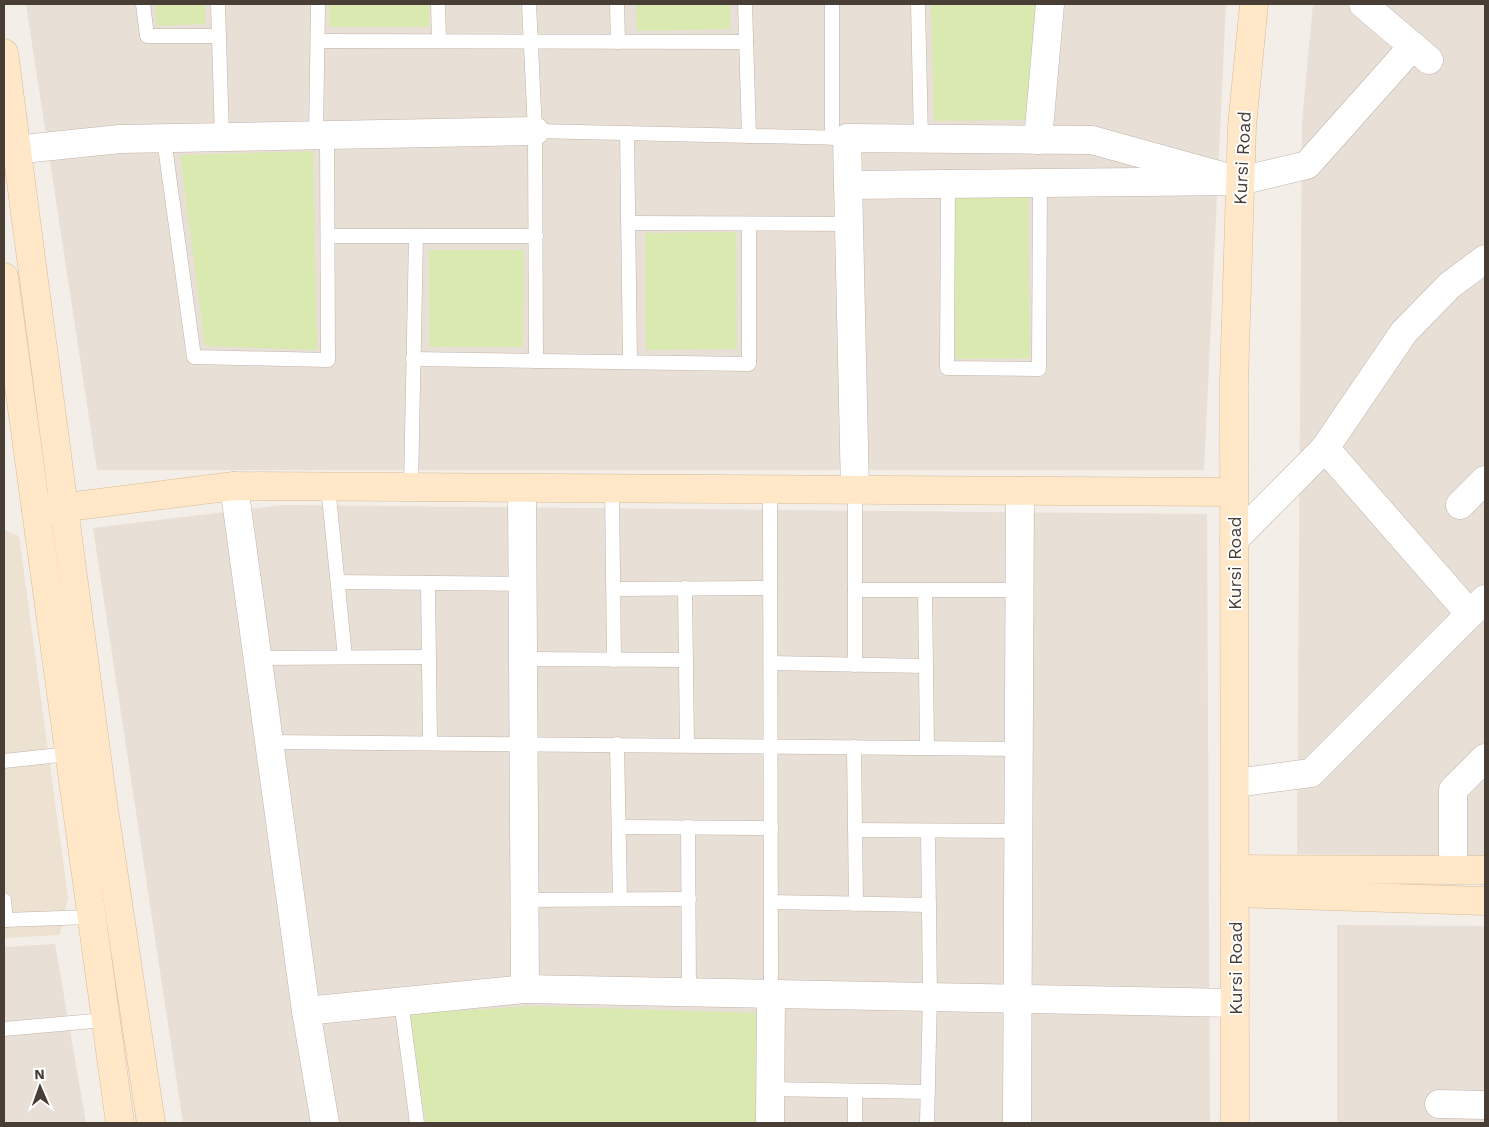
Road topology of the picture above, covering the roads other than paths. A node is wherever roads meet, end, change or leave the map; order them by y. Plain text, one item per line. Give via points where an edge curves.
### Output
1 (144, 4) edge
2 (218, 4) edge
3 (318, 4) edge
4 (438, 4) edge
5 (530, 4) edge
6 (617, 4) edge
7 (745, 4) edge
8 (832, 4) edge
9 (918, 4) edge
10 (1050, 4) edge
11 (1254, 4) edge
12 (1363, 4) edge
13 (219, 36) junction
14 (318, 41) junction
15 (439, 41) junction
16 (531, 42) junction
17 (618, 42) junction
18 (746, 42) junction
19 (4, 53) edge
20 (535, 131) junction
21 (627, 133) junction
22 (322, 135) junction
23 (749, 136) junction
24 (222, 138) junction
25 (839, 138) junction
26 (164, 139) junction
27 (921, 139) junction
28 (1038, 140) junction
29 (10, 151) edge
30 (1240, 181) junction
31 (1040, 183) junction
32 (948, 184) junction
33 (848, 185) junction
34 (628, 223) junction
35 (749, 224) junction
36 (849, 224) junction
37 (328, 236) junction
38 (416, 236) junction
39 (536, 236) junction
40 (1485, 259) edge
41 (4, 277) edge
42 (413, 359) junction
43 (536, 361) junction
44 (630, 362) junction
45 (1325, 448) junction
46 (1485, 480) edge
47 (234, 486) junction
48 (328, 486) junction
49 (411, 487) junction
50 (522, 488) junction
51 (612, 488) junction
52 (770, 489) junction
53 (855, 490) junction
54 (1020, 491) junction
55 (1234, 492) junction
56 (1460, 505) dead end
57 (64, 507) junction
58 (36, 511) junction
59 (1234, 540) junction
60 (338, 582) junction
61 (428, 583) junction
62 (522, 584) junction
63 (614, 588) junction
64 (685, 588) junction
65 (770, 588) junction
66 (855, 590) junction
67 (925, 590) junction
68 (1020, 590) junction
69 (1478, 607) edge
70 (345, 657) junction
71 (428, 657) junction
72 (258, 658) junction
73 (522, 659) junction
74 (614, 660) junction
75 (686, 660) junction
76 (771, 663) junction
77 (855, 665) junction
78 (925, 666) junction
79 (270, 742) junction
80 (430, 743) junction
81 (523, 743) junction
82 (617, 744) junction
83 (687, 745) junction
84 (771, 746) junction
85 (854, 747) junction
86 (927, 748) junction
87 (1019, 749) junction
88 (69, 754) junction
89 (1485, 758) edge
90 (4, 761) edge
91 (1235, 783) junction
92 (619, 827) junction
93 (688, 827) junction
94 (771, 828) junction
95 (855, 830) junction
96 (928, 830) junction
97 (1019, 831) junction
98 (1453, 870) junction
99 (1485, 870) edge
100 (1235, 881) junction
101 (688, 899) junction
102 (4, 900) edge
103 (524, 900) junction
104 (620, 900) junction
105 (1485, 901) edge
106 (771, 902) junction
107 (856, 904) junction
108 (929, 905) junction
109 (91, 917) junction
110 (5, 920) edge
111 (525, 988) junction
112 (689, 991) junction
113 (771, 993) junction
114 (930, 996) junction
115 (1018, 998) junction
116 (401, 1001) junction
117 (1235, 1002) junction
118 (306, 1011) junction
119 (106, 1020) junction
120 (4, 1029) edge
121 (770, 1090) junction
122 (855, 1091) junction
123 (928, 1092) junction
124 (1439, 1104) dead end
125 (1485, 1105) edge
126 (120, 1123) edge
127 (151, 1123) edge
128 (325, 1123) edge
129 (417, 1123) edge
130 (770, 1123) edge
131 (855, 1123) edge
132 (927, 1123) edge
133 (1018, 1123) edge
134 (1235, 1123) edge

1 - 13 lane via 147,36
2 - 13 lane
3 - 14 lane
4 - 15 lane
5 - 16 lane
6 - 17 lane
7 - 18 lane
8 - 25 lane
9 - 27 lane
10 - 28 street
11 - 30 street, Kursi Road
12 - 30 street via 1421,53 1307,165
13 - 24 lane
14 - 15 lane
14 - 22 lane
15 - 16 lane
16 - 17 lane
16 - 20 lane
17 - 18 lane
18 - 23 lane
19 - 29 street
20 - 21 lane
20 - 22 street
20 - 39 lane
21 - 23 lane
21 - 34 lane
22 - 24 street
22 - 37 lane
23 - 25 lane
24 - 26 street
25 - 27 street
25 - 33 street
26 - 29 street
26 - 37 lane via 194,357 328,360
27 - 28 street
28 - 30 street via 1092,140
29 - 57 street
30 - 31 street
30 - 55 street, Kursi Road
31 - 32 street
31 - 32 lane via 1039,368 947,368
32 - 33 street
33 - 36 street
34 - 35 lane
34 - 44 lane
35 - 36 lane
35 - 44 lane via 749,364
36 - 53 street
37 - 38 lane
38 - 39 lane
38 - 42 lane
39 - 43 lane
40 - 45 street via 1450,285 1404,332
41 - 58 street
42 - 43 lane
42 - 49 lane
43 - 44 lane
45 - 59 street
45 - 69 street
46 - 56 street
47 - 48 street
47 - 57 street
47 - 72 street
48 - 49 street
48 - 60 lane
49 - 50 street
50 - 51 street
50 - 62 street
51 - 52 street
51 - 63 lane
52 - 53 street
52 - 65 lane
53 - 54 street
53 - 66 lane
54 - 55 street
54 - 68 street
55 - 59 street, Kursi Road
57 - 58 street
57 - 127 street via 102,796
58 - 88 street
59 - 91 street, Kursi Road
60 - 61 lane
60 - 70 lane
61 - 62 lane
61 - 71 lane
62 - 73 street
63 - 64 lane
63 - 74 lane
64 - 65 lane
64 - 75 lane
65 - 76 lane
66 - 67 lane
66 - 77 lane
67 - 68 lane
67 - 78 lane
68 - 87 street
69 - 91 street via 1311,773
70 - 71 lane
70 - 72 lane
71 - 80 lane
72 - 79 street
73 - 74 lane
73 - 81 street
74 - 75 lane
75 - 83 lane
76 - 77 lane
76 - 84 lane
77 - 78 lane
78 - 86 lane
79 - 80 lane
79 - 118 street
80 - 81 lane
81 - 82 lane
81 - 103 street
82 - 83 lane
82 - 92 lane
83 - 84 lane
84 - 85 lane
84 - 94 lane
85 - 86 lane
85 - 95 lane
86 - 87 lane
87 - 97 street
88 - 90 lane
88 - 109 street
89 - 98 street via 1453,790
91 - 100 street, Kursi Road
92 - 93 lane
92 - 104 lane
93 - 94 lane
93 - 101 lane
94 - 106 lane
95 - 96 lane
95 - 107 lane
96 - 97 lane
96 - 108 lane
97 - 115 street
98 - 99 street
98 - 100 street
100 - 105 street
100 - 117 street, Kursi Road
101 - 104 lane
101 - 112 lane
102 - 110 lane
103 - 104 lane
103 - 111 street
106 - 107 lane
106 - 113 lane
107 - 108 lane
108 - 114 lane
109 - 110 lane
109 - 119 street
111 - 112 street
111 - 116 street
112 - 113 street
113 - 114 street
113 - 121 street
114 - 115 street
114 - 123 lane
115 - 117 street
115 - 133 street
116 - 118 street
116 - 129 lane
117 - 134 street, Kursi Road
118 - 128 street
119 - 120 lane
119 - 126 street
121 - 122 lane
121 - 130 street
122 - 123 lane
122 - 131 lane
123 - 132 lane
124 - 125 street

